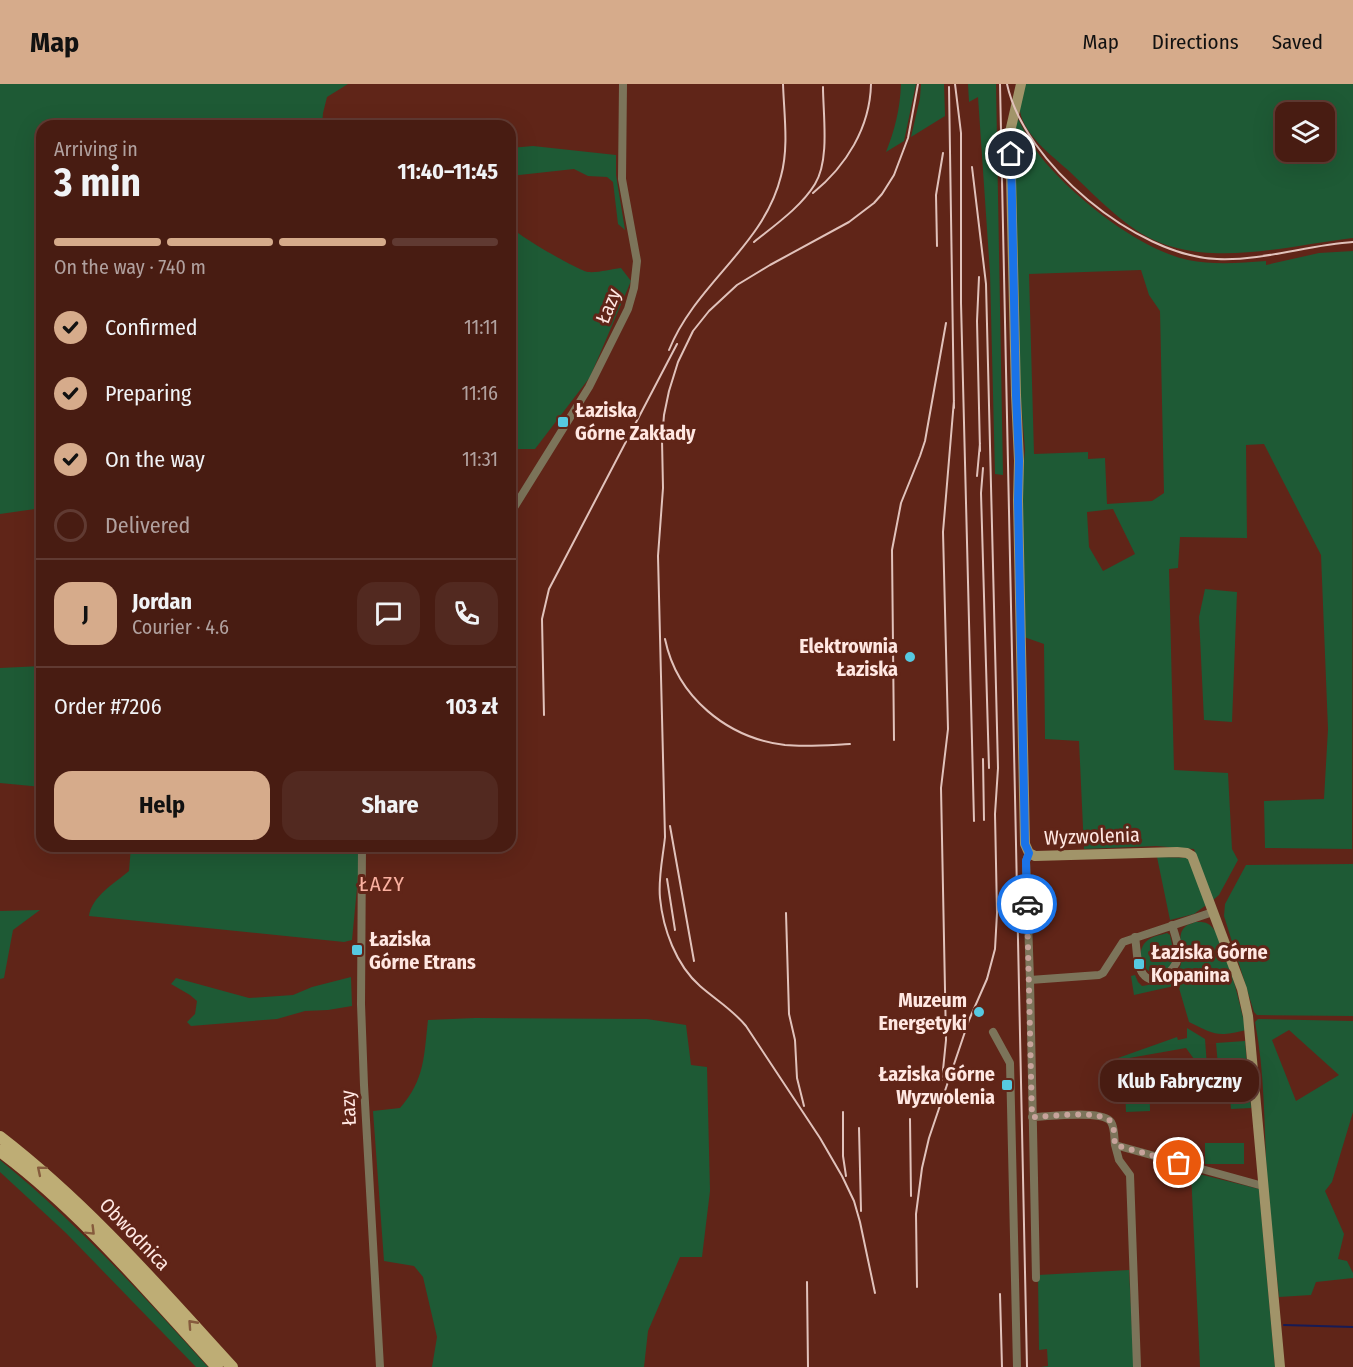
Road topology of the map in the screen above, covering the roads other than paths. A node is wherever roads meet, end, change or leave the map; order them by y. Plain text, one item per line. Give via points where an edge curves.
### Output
1 (623, 84) edge
2 (1021, 84) edge
3 (516, 504) edge
4 (362, 852) edge
5 (1029, 853) junction
6 (1213, 912) junction
7 (1172, 925) junction
8 (1134, 937) junction
9 (1030, 980) junction
10 (993, 1032) dead end
11 (1032, 1117) junction
12 (0, 1137) edge
13 (1115, 1145) junction
14 (0, 1151) edge
15 (1263, 1186) junction
16 (1036, 1278) dead end
17 (217, 1367) edge
18 (232, 1367) edge
19 (380, 1367) edge
20 (1017, 1367) edge
21 (1137, 1367) edge
22 (1281, 1367) edge

1 - 3 street, Łazy via 622,179 637,261 634,288 589,387
2 - 5 street, Wyzwolenia via 1010,132 1025,844
4 - 19 street, Łazy via 361,1004
5 - 6 street, Wyzwolenia via 1187,853 1192,856
5 - 9 street via 1026,861
6 - 7 street
6 - 15 street, Wyzwolenia via 1248,1016
7 - 8 street
7 - 8 street via 1178,959 1166,976 1146,978 1141,972
8 - 9 street via 1123,942 1099,975
9 - 11 street
10 - 20 street via 1010,1063
11 - 13 street via 1106,1117 1113,1125
11 - 16 street
18 -> 12 main road, Obwodnica via 86,1210
13 - 15 street
13 - 21 street via 1119,1160 1130,1175
14 -> 17 main road, Obwodnica via 87,1227
15 - 22 street, Wyzwolenia

